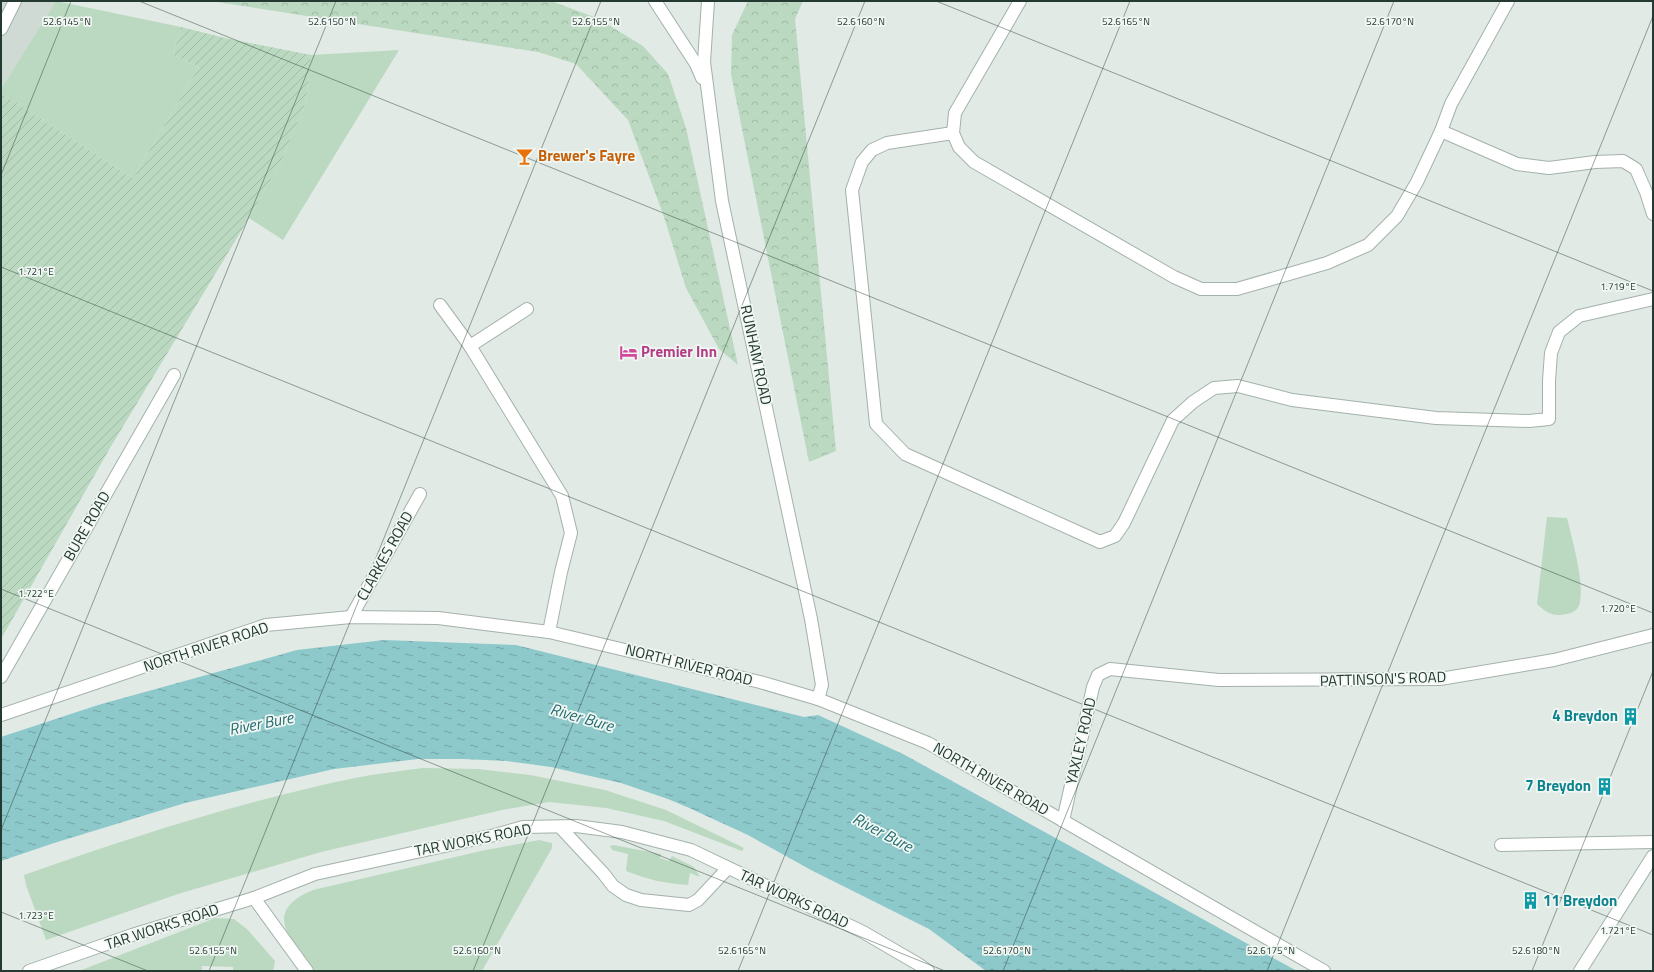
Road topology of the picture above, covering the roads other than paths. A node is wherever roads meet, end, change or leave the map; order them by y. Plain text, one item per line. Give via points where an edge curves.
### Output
1 (15, 1) edge
2 (655, 1) edge
3 (708, 1) edge
4 (1020, 1) edge
5 (1508, 1) edge
6 (1, 29) edge
7 (708, 90) junction
8 (1440, 131) junction
9 (953, 133) junction
10 (1653, 214) edge
11 (1653, 299) edge
12 (440, 305) dead end
13 (528, 309) dead end
14 (470, 346) junction
15 (174, 375) dead end
16 (420, 494) dead end
17 (350, 617) junction
18 (549, 632) junction
19 (1653, 635) edge
20 (1110, 669) joint
21 (1, 677) edge
22 (818, 699) junction
23 (1, 715) edge
24 (1063, 821) junction
25 (560, 826) junction
26 (1653, 842) edge
27 (1501, 845) dead end
28 (1653, 856) edge
29 (728, 868) junction
30 (254, 898) junction
31 (29, 971) edge
32 (307, 971) edge
33 (928, 971) edge
34 (1324, 971) edge
35 (1580, 971) edge

1 - 6 street
2 - 7 street, RUNHAM ROAD via 696,64
3 - 7 street, RUNHAM ROAD via 704,62
4 - 9 street via 955,113
5 - 8 street via 1451,104
7 - 22 street, RUNHAM ROAD via 722,200 812,619 822,685
8 - 9 street via 1417,182 1397,216 1368,245 1327,263 1237,289 1201,289 1178,279 974,162 959,147
8 - 10 street via 1517,164 1549,168 1623,161 1636,169
9 - 11 street via 887,143 872,150 862,162 852,190 876,424 905,454 1100,542 1116,536 1124,523 1173,420 1214,388 1238,386 1292,400 1436,418 1529,421 1549,419 1551,353 1559,332 1579,316
12 - 14 street
13 - 14 street
14 - 18 street via 562,496 571,533
15 - 21 street, BURE ROAD
16 - 17 street, CLARKES ROAD
17 - 18 street, NORTH RIVER ROAD via 438,618
17 - 23 street, NORTH RIVER ROAD via 266,625
18 - 22 street, NORTH RIVER ROAD via 760,682
19 - 20 street, PATTINSON'S ROAD via 1554,660 1440,679 1219,680
20 - 24 street, YAXLEY ROAD via 1098,675 1093,687
22 - 24 street, NORTH RIVER ROAD via 928,743
24 - 34 street, NORTH RIVER ROAD
25 - 29 street, TAR WORKS ROAD via 622,832 691,850
25 - 29 street via 613,886 626,895 641,900 689,905 698,900
25 - 30 street, TAR WORKS ROAD via 523,827 315,874
26 - 27 street
28 - 35 street
29 - 33 street, TAR WORKS ROAD via 863,932
30 - 31 street, TAR WORKS ROAD via 132,935
30 - 32 street

